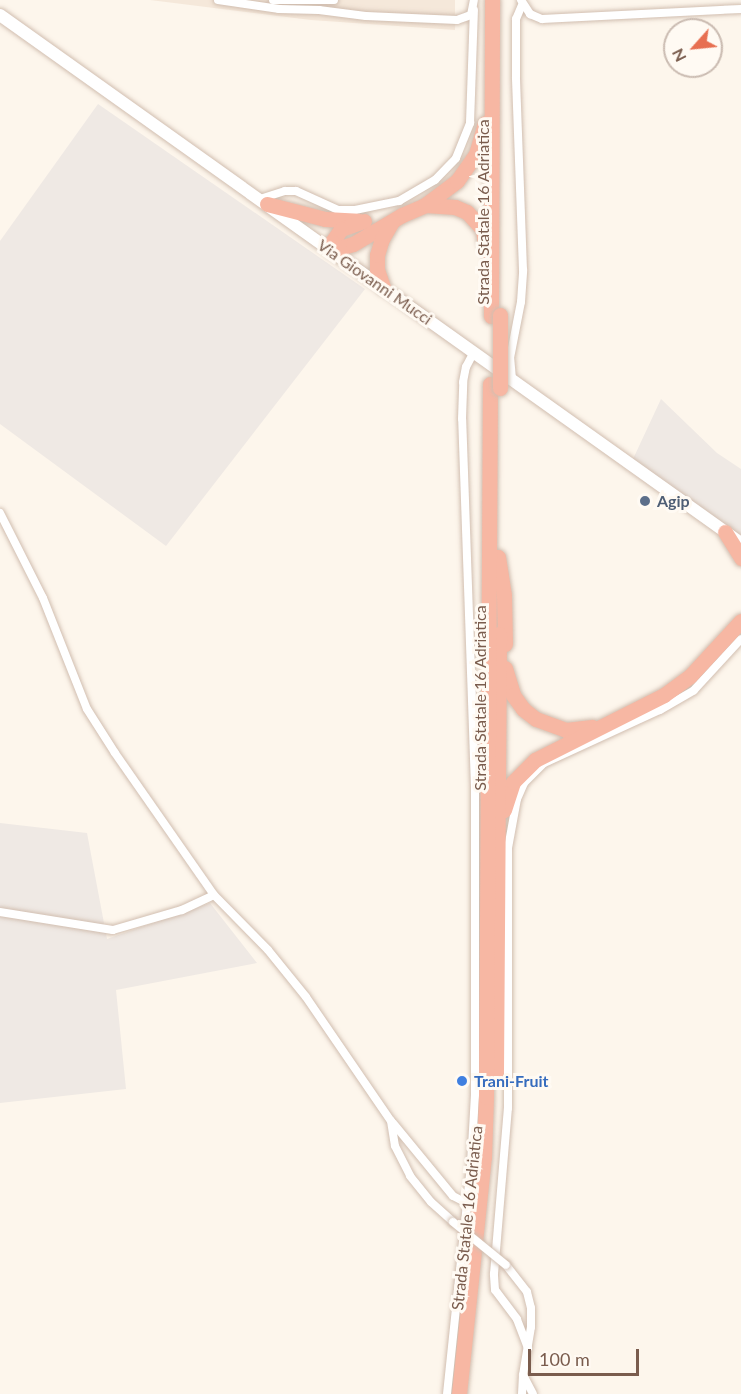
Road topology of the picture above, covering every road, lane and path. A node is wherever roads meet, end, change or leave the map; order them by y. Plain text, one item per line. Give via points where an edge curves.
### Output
1 (218, 0) edge
2 (273, 0) edge
3 (334, 0) edge
4 (474, 0) edge
5 (492, 0) edge
6 (502, 0) edge
7 (522, 2) edge
8 (0, 5) edge
9 (741, 9) edge
10 (474, 10) junction
11 (5, 18) edge
12 (492, 100) junction
13 (264, 202) junction
14 (425, 205) junction
15 (398, 217) junction
16 (364, 221) junction
17 (332, 250) junction
18 (383, 287) junction
19 (495, 316) junction
20 (474, 352) junction
21 (501, 384) junction
22 (0, 513) edge
23 (724, 532) junction
24 (741, 543) edge
25 (498, 557) junction
26 (741, 558) edge
27 (740, 625) edge
28 (603, 726) junction
29 (498, 863) junction
30 (214, 896) junction
31 (0, 912) edge
32 (391, 1120) junction
33 (467, 1203) junction
34 (528, 1348) junction
35 (523, 1375) junction
36 (447, 1394) edge
37 (459, 1394) edge
38 (466, 1394) edge
39 (522, 1394) edge
40 (533, 1394) edge

1 - 10 street via 279,9 410,18 466,19
2 - 3 street
4 - 10 street
5 - 12 highway, Strada Statale 16 Adriatica
6 - 19 highway, Strada Statale 16 Adriatica
7 - 9 street via 530,14 542,19
7 - 21 street via 516,19 516,77 523,270 521,302
8 - 11 main road
10 - 13 street via 470,123 456,158 435,180 399,201 355,210 338,210 296,191 285,191
11 - 13 main road, Via Giovanni Mucci
12 - 14 highway via 486,109 483,137 468,168 457,182
12 - 19 highway, Strada Statale 16 Adriatica
13 - 16 highway via 325,219
13 - 17 main road, Via Giovanni Mucci
14 - 15 highway
14 - 19 highway via 455,207 479,224 485,237
15 - 16 highway
15 - 17 highway via 353,243
15 - 18 highway via 382,238 377,255
16 - 17 highway via 341,229 332,242
17 - 18 main road, Via Giovanni Mucci
18 - 20 main road, Via Giovanni Mucci
19 - 21 highway, Strada Statale 16 Adriatica
20 - 21 main road, Via Giovanni Mucci
20 - 33 street via 463,382 462,419 475,787 474,1094
21 - 23 main road, Via Giovanni Mucci
21 - 25 highway, Strada Statale 16 Adriatica
21 - 37 highway, Strada Statale 16 Adriatica via 484,1157
22 - 30 street via 43,598 87,709
23 - 24 main road, Via Giovanni Mucci
23 - 26 highway
25 - 28 highway via 504,596 506,679 513,695 522,709 552,726 566,730
25 - 29 highway, Strada Statale 16 Adriatica
27 - 28 highway via 690,676 664,695
27 - 34 street via 694,690 660,711 544,763 524,783 517,800 508,848 508,1108 494,1274 495,1290 517,1319
28 - 29 highway via 535,760 513,782 507,795
29 - 38 highway, Strada Statale 16 Adriatica via 494,1153
30 - 31 street via 182,910 113,930
30 - 32 street via 268,950 306,997
32 - 33 street via 453,1196
32 - 34 street, bridge via 395,1146 410,1176 431,1202 506,1265 527,1292 531,1308
33 - 36 street
34 - 35 street
35 - 39 street
35 - 40 street

